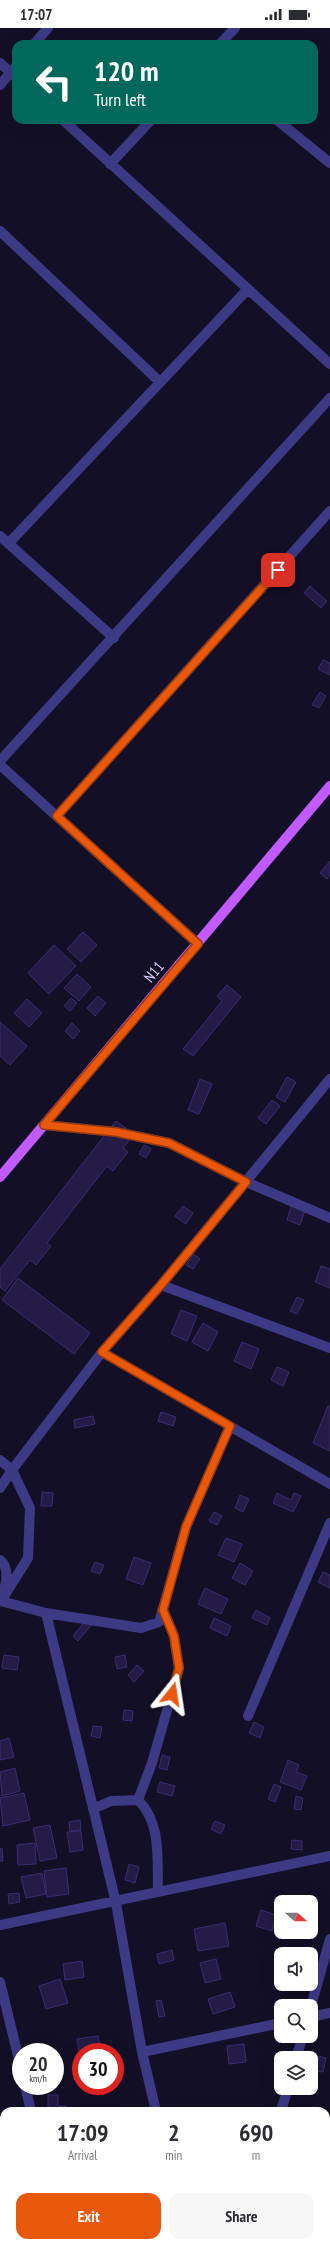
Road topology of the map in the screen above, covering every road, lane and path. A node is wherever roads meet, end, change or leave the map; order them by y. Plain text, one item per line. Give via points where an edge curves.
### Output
1 (48, 28) edge
2 (235, 28) edge
3 (38, 40) edge
4 (224, 40) edge
5 (0, 62) edge
6 (12, 71) edge
7 (12, 74) edge
8 (0, 85) edge
9 (67, 124) edge
10 (147, 124) edge
11 (282, 124) edge
12 (330, 163) edge
13 (110, 164) junction
14 (0, 231) edge
15 (247, 290) junction
16 (330, 364) edge
17 (160, 382) junction
18 (330, 398) edge
19 (330, 511) edge
20 (0, 536) edge
21 (9, 543) junction
22 (114, 638) junction
23 (0, 761) edge
24 (0, 766) edge
25 (330, 786) edge
26 (57, 816) junction
27 (198, 944) junction
28 (330, 1080) edge
29 (44, 1125) junction
30 (0, 1178) edge
31 (246, 1182) junction
32 (330, 1218) edge
33 (161, 1285) junction
34 (330, 1348) edge
35 (102, 1352) junction
36 (230, 1426) junction
37 (0, 1460) edge
38 (12, 1470) junction
39 (330, 1484) edge
40 (0, 1488) edge
41 (330, 1523) edge
42 (0, 1560) edge
43 (1, 1602) edge
44 (163, 1610) junction
45 (46, 1613) junction
46 (248, 1716) dead end
47 (138, 1800) junction
48 (93, 1809) junction
49 (330, 1856) edge
50 (158, 1892) junction
51 (116, 1903) junction
52 (0, 1925) edge
53 (330, 1940) edge
54 (0, 1982) edge
55 (313, 1999) edge
56 (330, 2013) edge
57 (318, 2016) edge
58 (274, 2024) edge
59 (15, 2043) edge
60 (142, 2052) junction
61 (28, 2095) edge
62 (286, 2095) edge
63 (31, 2107) edge
64 (155, 2107) edge
65 (283, 2107) edge

1 - 3 street
2 - 4 street
5 - 6 street
7 - 8 street
9 - 13 street
10 - 13 street
11 - 12 street
13 - 15 street
14 - 17 street
15 - 16 street
15 - 17 street
17 - 21 street
18 - 22 street
19 - 26 street
20 - 21 street
21 - 22 street
22 - 23 street
24 - 26 street
25 - 27 main road, N11
26 - 27 street
27 - 29 main road, N11
28 - 31 street
29 - 30 main road, N11
29 - 31 street via 116,1132 169,1143
31 - 32 street
31 - 33 street
33 - 34 street
33 - 35 street
35 - 36 street
35 - 38 street
36 - 39 street
36 - 44 street via 186,1527
37 - 38 street
38 - 40 street
38 - 43 street via 30,1508 28,1558
41 - 46 street
42 - 43 street via 4,1563 8,1580
43 - 45 street
44 - 45 street via 159,1622 142,1628
44 - 47 street via 174,1636 179,1668 152,1763
45 - 48 street
47 - 48 street via 111,1801
47 - 50 street via 147,1810 155,1831
48 - 51 street
49 - 50 street
50 - 51 street
51 - 52 street
51 - 60 street
53 - 55 street
54 - 59 street
56 - 57 street
58 - 60 street
60 - 64 street
61 - 63 street
62 - 65 street

